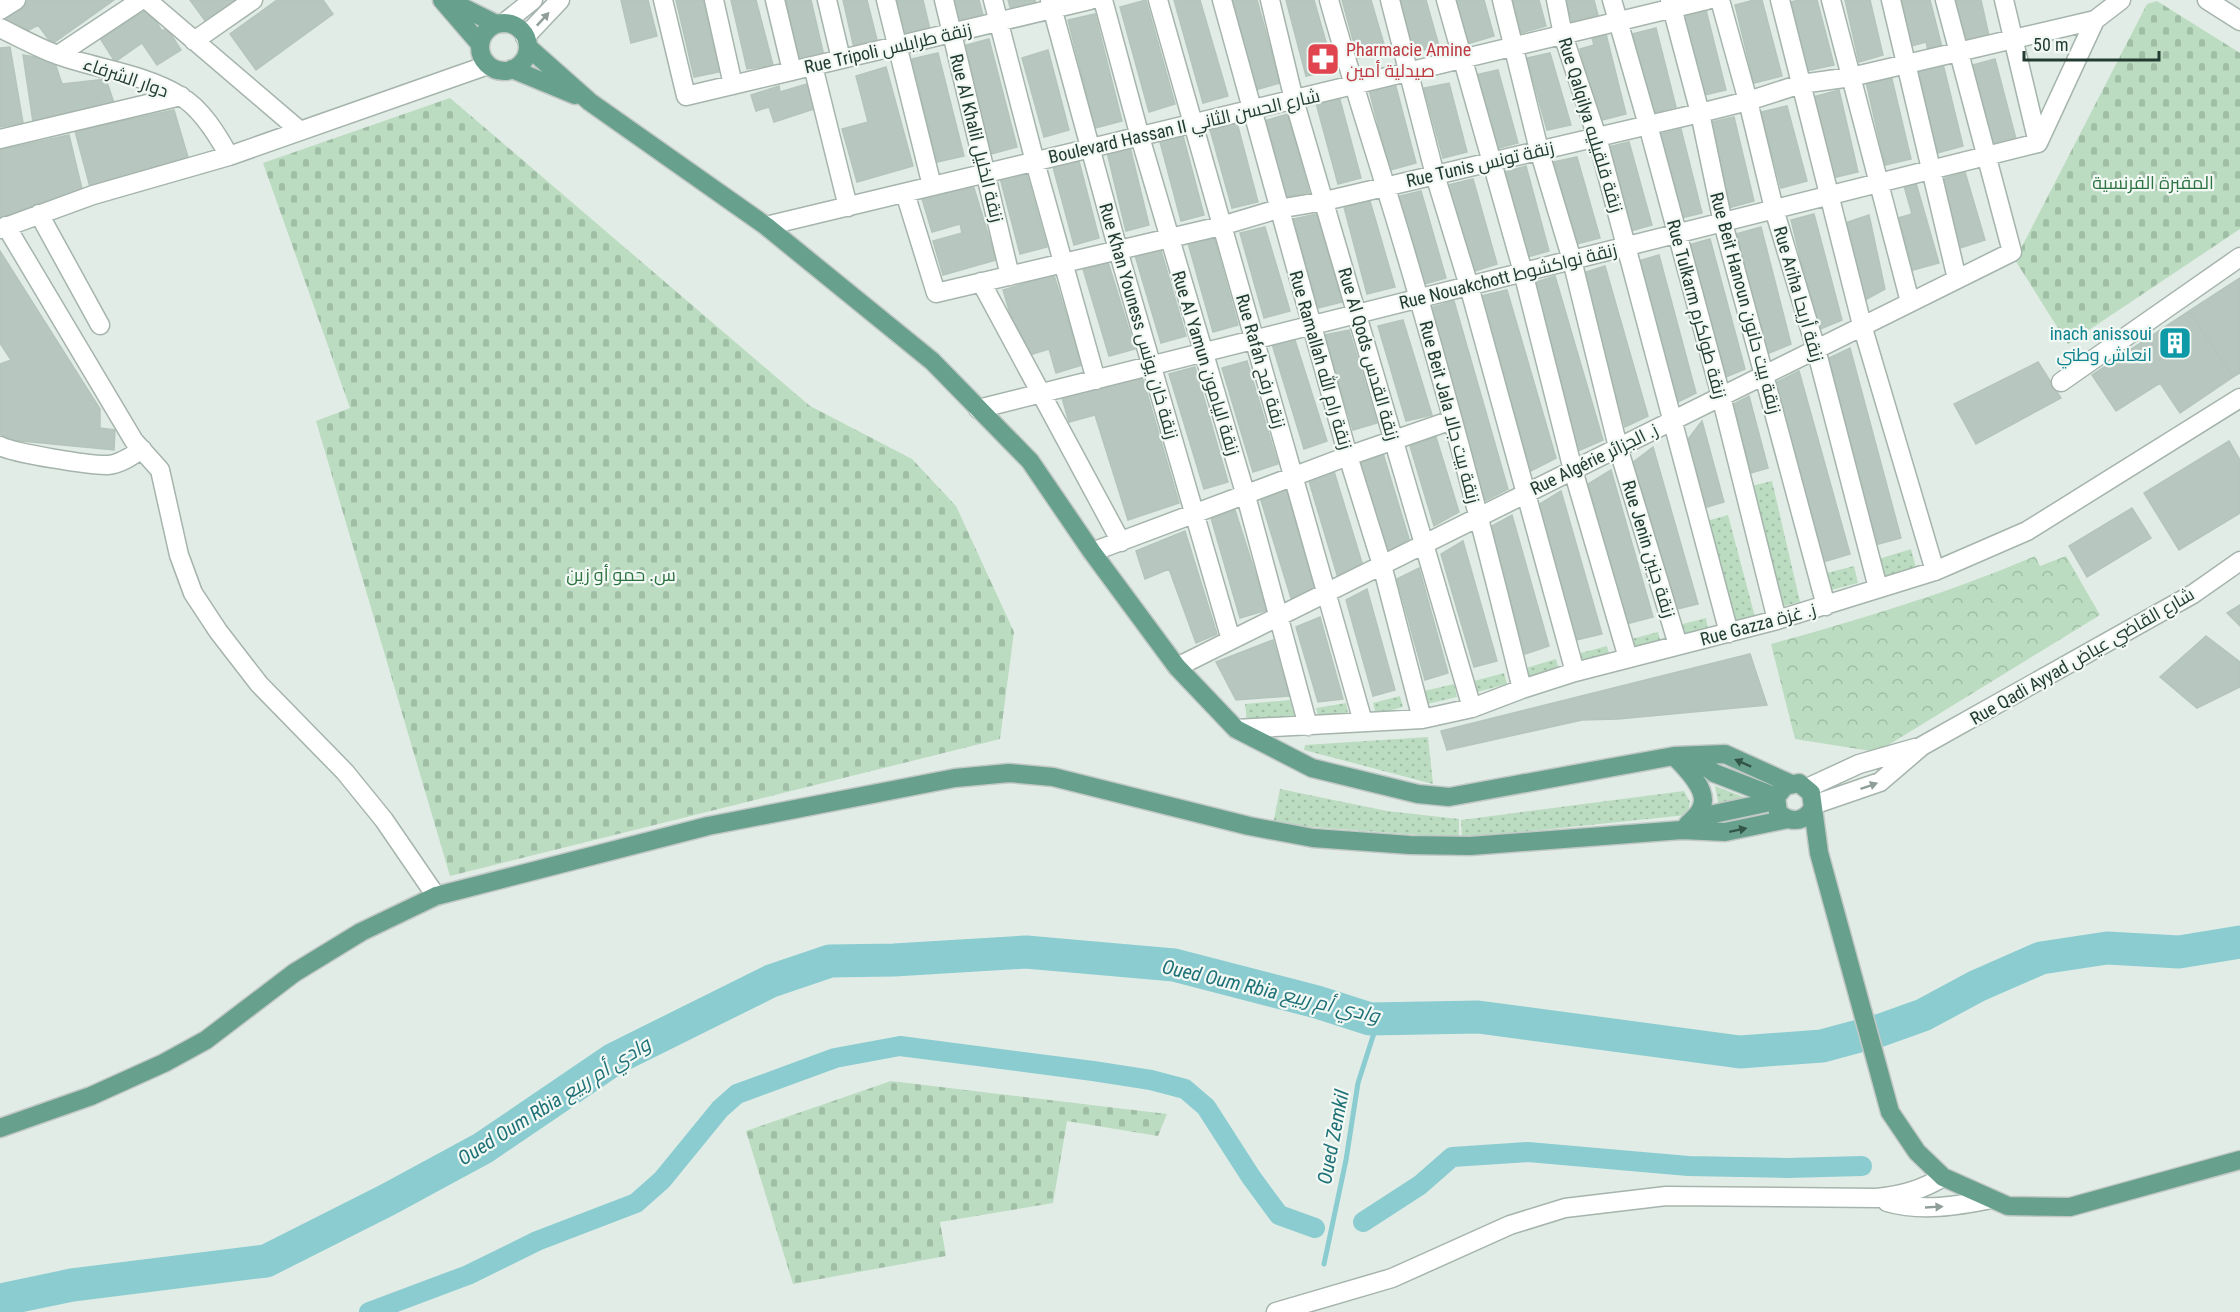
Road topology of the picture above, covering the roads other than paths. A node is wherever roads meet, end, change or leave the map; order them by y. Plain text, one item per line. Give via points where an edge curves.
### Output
1 (16, 0) edge
2 (141, 0) edge
3 (147, 0) edge
4 (253, 0) edge
5 (442, 0) edge
6 (448, 0) edge
7 (533, 0) edge
8 (560, 0) edge
9 (663, 0) edge
10 (714, 0) edge
11 (775, 0) edge
12 (827, 0) edge
13 (886, 0) edge
14 (944, 0) edge
15 (993, 0) edge
16 (1090, 0) edge
17 (1103, 0) edge
18 (1158, 0) edge
19 (1222, 0) edge
20 (1270, 0) edge
21 (1329, 0) edge
22 (1390, 0) edge
23 (1446, 0) edge
24 (1502, 0) edge
25 (1556, 0) edge
26 (1612, 0) edge
27 (1707, 0) edge
28 (1720, 0) edge
29 (1780, 0) edge
30 (1831, 0) edge
31 (1891, 0) edge
32 (1945, 0) edge
33 (2004, 0) edge
34 (2121, 0) edge
35 (2207, 0) edge
36 (1051, 4) edge
37 (1671, 4) edge
38 (0, 10) edge
39 (2095, 20) junction
40 (2240, 21) edge
41 (998, 22) junction
42 (1618, 22) junction
43 (500, 24) junction
44 (0, 28) edge
45 (952, 33) junction
46 (1563, 35) junction
47 (2013, 39) junction
48 (194, 41) junction
49 (526, 42) junction
50 (480, 44) junction
51 (896, 46) junction
52 (1514, 47) junction
53 (1959, 52) junction
54 (58, 55) junction
55 (841, 59) junction
56 (1461, 59) junction
57 (1906, 64) junction
58 (488, 65) junction
59 (813, 66) junction
60 (512, 69) junction
61 (792, 71) junction
62 (1410, 72) junction
63 (1851, 77) junction
64 (1801, 84) junction
65 (733, 85) junction
66 (1353, 86) junction
67 (181, 96) junction
68 (1294, 99) junction
69 (590, 102) junction
70 (1748, 102) junction
71 (1252, 111) junction
72 (1700, 113) junction
73 (1193, 124) junction
74 (1648, 125) junction
75 (299, 130) junction
76 (1140, 137) junction
77 (1597, 137) junction
78 (0, 139) edge
79 (2038, 143) junction
80 (1090, 148) junction
81 (1539, 150) junction
82 (229, 156) junction
83 (1986, 156) junction
84 (1035, 162) junction
85 (1492, 162) junction
86 (1931, 170) junction
87 (986, 173) junction
88 (1436, 175) junction
89 (1879, 183) junction
90 (932, 186) junction
91 (1385, 187) junction
92 (904, 193) junction
93 (1830, 196) junction
94 (1325, 201) junction
95 (848, 207) junction
96 (1278, 208) junction
97 (1774, 209) junction
98 (39, 214) junction
99 (1723, 223) junction
100 (766, 226) junction
101 (1221, 226) junction
102 (3, 228) edge
103 (1677, 234) junction
104 (1169, 238) junction
105 (1626, 246) junction
106 (1118, 250) junction
107 (2240, 257) edge
108 (1572, 260) junction
109 (1063, 263) junction
110 (1522, 272) junction
111 (1010, 276) junction
112 (1957, 279) junction
113 (981, 282) junction
114 (1469, 286) junction
115 (1419, 298) junction
116 (1910, 302) junction
117 (1358, 314) junction
118 (100, 325) dead end
119 (1313, 325) junction
120 (1862, 326) junction
121 (1254, 340) junction
122 (1816, 349) junction
123 (1203, 353) junction
124 (1152, 365) junction
125 (1764, 376) junction
126 (1096, 380) junction
127 (2061, 382) dead end
128 (1040, 394) junction
129 (1721, 396) junction
130 (2240, 399) edge
131 (978, 409) junction
132 (1452, 420) junction
133 (1672, 421) junction
134 (1394, 441) junction
135 (0, 446) edge
136 (1618, 447) junction
137 (142, 449) junction
138 (1348, 456) junction
139 (1573, 470) junction
140 (1294, 478) junction
141 (1526, 494) junction
142 (1246, 496) junction
143 (1195, 514) junction
144 (1479, 517) junction
145 (1121, 542) junction
146 (1425, 544) junction
147 (1092, 552) junction
148 (2240, 561) edge
149 (1382, 565) junction
150 (1935, 572) junction
151 (1878, 588) junction
152 (1326, 593) junction
153 (1826, 606) junction
154 (1278, 617) junction
155 (1777, 620) junction
156 (1730, 633) junction
157 (1231, 640) junction
158 (1678, 645) junction
159 (1628, 658) junction
160 (1177, 667) junction
161 (1575, 672) junction
162 (1522, 689) junction
163 (1472, 708) junction
164 (1422, 719) junction
165 (1363, 722) junction
166 (1308, 726) junction
167 (1236, 729) junction
168 (1674, 756) junction
169 (1694, 756) junction
170 (1806, 796) junction
171 (1776, 799) junction
172 (1791, 820) junction
173 (1684, 830) junction
174 (1818, 853) junction
175 (436, 896) junction
176 (0, 1128) edge
177 (2240, 1160) edge
178 (1943, 1177) junction
179 (1876, 1198) junction
180 (1992, 1199) junction
181 (1276, 1312) edge

1 - 38 street
2 - 54 street
3 - 48 street
4 - 48 street
5 - 50 main road
6 - 43 main road
7 - 43 street
49 -> 8 street
9 - 65 street, Rue Tripoli زنقة طرابلس via 686,96
10 - 65 street
11 - 61 street
12 - 55 street
13 - 51 street
14 - 45 street, Rue Al Khalil زنقة الخليل
15 - 41 street
16 - 36 street, Rue Tripoli زنقة طرابلس
17 - 76 street, Rue Al Yamun زنقة اليامون
18 - 73 street, Rue Rafah زنقة رفح
19 - 71 street, Rue Ramallah زنقة رام الله
20 - 68 street, Rue Al Qods زنقة القدس
21 - 66 street, Rue Beit Jala زنقة بيت جالا
22 - 62 street
23 - 56 street
24 - 52 street, Rue Jenin زنقة جنين
25 - 46 street, Rue Qalqilya زنقة قلقيليه
26 - 42 street, Rue Tulkarm زنقة طولكرم
27 - 37 street, Boulevard Hassan II شارع الحسن الثاني
28 - 70 street, Rue Ariha زنقة أريحا
29 - 64 street
30 - 63 street
31 - 57 street
32 - 53 street
33 - 47 street
34 - 39 street, Rue Tunis زنقة تونس
35 - 40 street
36 - 41 street, Rue Tripoli زنقة طرابلس
36 - 80 street, Rue Khan Youness زنقة خان يونس
37 - 42 street, Boulevard Hassan II شارع الحسن الثاني
37 - 72 street, Rue Beit Hanoun زنقة بيت حانون
39 - 47 street, Rue Tunis زنقة تونس
39 - 79 street
41 - 45 street, Rue Tripoli زنقة طرابلس
41 - 84 street
42 - 46 street, Boulevard Hassan II شارع الحسن الثاني
42 - 74 street, Rue Tulkarm زنقة طولكرم
43 - 49 main road via 513,25
43 - 50 main road via 488,29
44 - 54 street, دوار الشرفاء
45 - 51 street, Rue Tripoli زنقة طرابلس
45 - 87 street, Rue Al Khalil زنقة الخليل
46 - 52 street, Boulevard Hassan II شارع الحسن الثاني
46 - 77 street, Rue Qalqilya زنقة قلقيليه
47 - 53 street, Rue Tunis زنقة تونس
47 - 79 street
48 - 75 street
49 - 60 main road via 525,56
49 - 69 main road
50 - 58 main road
51 - 55 street, Rue Tripoli زنقة طرابلس
51 - 90 street
52 - 56 street, Boulevard Hassan II شارع الحسن الثاني
52 - 81 street, Rue Jenin زنقة جنين
53 - 57 street, Rue Tunis زنقة تونس
53 - 83 street
54 - 67 street, دوار الشرفاء via 134,76
55 - 59 street, Rue Tripoli زنقة طرابلس
56 - 62 street, Boulevard Hassan II شارع الحسن الثاني
56 - 85 street
57 - 63 street, Rue Tunis زنقة تونس
57 - 86 street
58 - 60 main road
58 - 75 street
59 - 61 street, Rue Tripoli زنقة طرابلس
59 - 95 street
60 - 69 main road
61 - 65 street, Rue Tripoli زنقة طرابلس
62 - 66 street, Boulevard Hassan II شارع الحسن الثاني
62 - 88 street
63 - 64 street, Rue Tunis زنقة تونس
63 - 89 street
64 - 70 street, Rue Tunis زنقة تونس
64 - 93 street
66 - 68 street, Boulevard Hassan II شارع الحسن الثاني
66 - 91 street, Rue Beit Jala زنقة بيت جالا
67 - 78 street
67 - 82 street, دوار الشرفاء via 201,115
68 - 71 street, Boulevard Hassan II شارع الحسن الثاني
68 - 94 street, Rue Al Qods زنقة القدس
69 - 100 main road
70 - 72 street, Rue Tunis زنقة تونس
70 - 97 street, Rue Ariha زنقة أريحا
71 - 73 street, Boulevard Hassan II شارع الحسن الثاني
71 - 96 street, Rue Ramallah زنقة رام الله
72 - 74 street, Rue Tunis زنقة تونس
72 - 99 street, Rue Beit Hanoun زنقة بيت حانون
73 - 76 street, Boulevard Hassan II شارع الحسن الثاني
73 - 101 street, Rue Rafah زنقة رفح
74 - 77 street, Rue Tunis زنقة تونس
74 - 103 street, Rue Tulkarm زنقة طولكرم
75 - 82 street
76 - 80 street, Boulevard Hassan II شارع الحسن الثاني
76 - 104 street, Rue Al Yamun زنقة اليامون
77 - 81 street, Rue Tunis زنقة تونس
77 - 105 street, Rue Qalqilya زنقة قلقيليه
79 - 83 street, Rue Nouakchott زنقة نواكشوط
80 - 84 street, Boulevard Hassan II شارع الحسن الثاني
80 - 106 street, Rue Khan Youness زنقة خان يونس
81 - 85 street, Rue Tunis زنقة تونس
81 - 108 street, Rue Jenin زنقة جنين
82 - 98 street
83 - 86 street, Rue Nouakchott زنقة نواكشوط
83 - 112 street, Rue Algérie ز. الجزائر via 2012,252
84 - 87 street, Boulevard Hassan II شارع الحسن الثاني
84 - 109 street
85 - 88 street, Rue Tunis زنقة تونس
85 - 110 street
86 - 89 street, Rue Nouakchott زنقة نواكشوط
86 - 112 street
87 - 90 street, Boulevard Hassan II شارع الحسن الثاني
87 - 111 street, Rue Al Khalil زنقة الخليل
88 - 91 street, Rue Tunis زنقة تونس
88 - 114 street
89 - 93 street, Rue Nouakchott زنقة نواكشوط
89 - 116 street
90 - 92 street, Boulevard Hassan II شارع الحسن الثاني
91 - 94 street, Rue Tunis زنقة تونس
91 - 115 street, Rue Beit Jala زنقة بيت جالا
92 - 95 street, Boulevard Hassan II شارع الحسن الثاني
92 - 113 street, Rue Tunis زنقة تونس via 936,293
93 - 97 street, Rue Nouakchott زنقة نواكشوط
93 - 120 street
94 - 96 street, Rue Tunis زنقة تونس
94 - 117 street, Rue Al Qods زنقة القدس
95 - 100 street, Boulevard Hassan II شارع الحسن الثاني
96 - 101 street, Rue Tunis زنقة تونس
96 - 119 street, Rue Ramallah زنقة رام الله
97 - 99 street, Rue Nouakchott زنقة نواكشوط
97 - 122 street, Rue Ariha زنقة أريحا
98 - 102 street
98 - 118 street
99 - 103 street, Rue Nouakchott زنقة نواكشوط
99 - 125 street, Rue Beit Hanoun زنقة بيت حانون
100 - 131 main road via 932,361
101 - 104 street, Rue Tunis زنقة تونس
101 - 121 street, Rue Rafah زنقة رفح
102 - 137 street
103 - 105 street, Rue Nouakchott زنقة نواكشوط
103 - 129 street, Rue Tulkarm زنقة طولكرم
104 - 106 street, Rue Tunis زنقة تونس
104 - 123 street, Rue Al Yamun زنقة اليامون
105 - 108 street, Rue Nouakchott زنقة نواكشوط
105 - 133 street, Rue Qalqilya زنقة قلقيليه
106 - 109 street, Rue Tunis زنقة تونس
106 - 124 street, Rue Khan Youness زنقة خان يونس
107 - 127 street
108 - 110 street, Rue Nouakchott زنقة نواكشوط
108 - 136 street, Rue Jenin زنقة جنين
109 - 111 street, Rue Tunis زنقة تونس
109 - 126 street
110 - 114 street, Rue Nouakchott زنقة نواكشوط
110 - 139 street
111 - 113 street, Rue Tunis زنقة تونس
112 - 116 street, Rue Algérie ز. الجزائر
113 - 128 street
114 - 115 street, Rue Nouakchott زنقة نواكشوط
114 - 141 street
115 - 117 street, Rue Nouakchott زنقة نواكشوط
115 - 132 street, Rue Beit Jala زنقة بيت جالا
116 - 120 street, Rue Algérie ز. الجزائر
117 - 119 street, Rue Nouakchott زنقة نواكشوط
117 - 134 street, Rue Al Qods زنقة القدس
119 - 121 street, Rue Nouakchott زنقة نواكشوط
119 - 138 street, Rue Ramallah زنقة رام الله
120 - 122 street, Rue Algérie ز. الجزائر
120 - 150 street
121 - 123 street, Rue Nouakchott زنقة نواكشوط
121 - 140 street, Rue Rafah زنقة رفح
122 - 125 street, Rue Algérie ز. الجزائر
122 - 151 street, Rue Ariha زنقة أريحا
123 - 124 street, Rue Nouakchott زنقة نواكشوط
123 - 142 street, Rue Al Yamun زنقة اليامون
124 - 126 street, Rue Nouakchott زنقة نواكشوط
124 - 143 street, Rue Khan Youness زنقة خان يونس
125 - 129 street, Rue Algérie ز. الجزائر
125 - 153 street, Rue Beit Hanoun زنقة بيت حانون
126 - 128 street, Rue Nouakchott زنقة نواكشوط
128 - 131 street, Rue Nouakchott زنقة نواكشوط
128 - 145 street
129 - 133 street, Rue Algérie ز. الجزائر
129 - 155 street, Rue Tulkarm زنقة طولكرم
130 - 150 street, Rue Gazza ز. غزة via 2027,531
131 - 147 main road via 1030,461
132 - 134 street
132 - 144 street, Rue Beit Jala زنقة بيت جالا
133 - 136 street, Rue Algérie ز. الجزائر
133 - 156 street, Rue Qalqilya زنقة قلقيليه
134 - 138 street
134 - 146 street, Rue Al Qods زنقة القدس
135 - 137 street via 109,465
136 - 139 street, Rue Algérie ز. الجزائر
136 - 158 street, Rue Jenin زنقة جنين
137 - 175 street via 160,470 179,555 193,593 259,684 345,772 384,820
138 - 140 street
138 - 149 street, Rue Ramallah زنقة رام الله
139 - 141 street, Rue Algérie ز. الجزائر
139 - 159 street
140 - 142 street
140 - 152 street, Rue Rafah زنقة رفح
141 - 144 street, Rue Algérie ز. الجزائر
141 - 161 street
142 - 143 street
142 - 154 street, Rue Al Yamun زنقة اليامون
143 - 145 street
143 - 157 street, Rue Khan Youness زنقة خان يونس
144 - 146 street, Rue Algérie ز. الجزائر
144 - 162 street, Rue Beit Jala زنقة بيت جالا
145 - 147 street
146 - 149 street, Rue Algérie ز. الجزائر
146 - 163 street, Rue Al Qods زنقة القدس
147 - 160 main road
148 - 170 street, Rue Qadi Ayyad شارع القاضي عياض via 2193,594 1922,746 1880,782
149 - 152 street, Rue Algérie ز. الجزائر
149 - 164 street, Rue Ramallah زنقة رام الله
150 - 151 street, Rue Gazza ز. غزة
151 - 153 street, Rue Gazza ز. غزة
152 - 154 street, Rue Algérie ز. الجزائر
152 - 165 street, Rue Rafah زنقة رفح
153 - 155 street, Rue Gazza ز. غزة
154 - 157 street, Rue Algérie ز. الجزائر
154 - 166 street, Rue Al Yamun زنقة اليامون
155 - 156 street, Rue Gazza ز. غزة
156 - 158 street, Rue Gazza ز. غزة
157 - 160 street, Rue Algérie ز. الجزائر
158 - 159 street, Rue Gazza ز. غزة
159 - 161 street, Rue Gazza ز. غزة
160 - 167 main road
161 - 162 street, Rue Gazza ز. غزة
162 - 163 street, Rue Gazza ز. غزة
163 - 164 street, Rue Gazza ز. غزة
164 - 165 street, Rue Gazza ز. غزة
165 - 166 street, Rue Gazza ز. غزة
166 - 167 street, Rue Gazza ز. غزة
167 - 168 main road via 1312,768 1418,794 1449,797
168 - 169 main road
168 - 173 main road via 1692,775 1703,799 1697,815
170 -> 169 main road via 1725,754
169 - 171 main road via 1714,773
170 - 171 main road via 1781,789
170 - 172 main road via 1805,818
170 - 174 main road
171 - 172 main road via 1778,812
171 - 173 main road via 1714,814
173 -> 172 main road via 1725,832
172 - 174 main road
173 - 175 main road via 1470,846 1313,838 1053,777 1009,773 955,778 708,826
174 - 178 main road via 1890,1112 1917,1152
175 - 176 main road via 361,932 294,973 206,1040 164,1063 91,1096
177 - 180 main road via 2070,1207 2008,1206
178 - 179 street via 1905,1194
178 - 180 main road
179 -> 180 street via 1922,1208
179 - 181 street via 1666,1196 1565,1208 1510,1225 1392,1278

